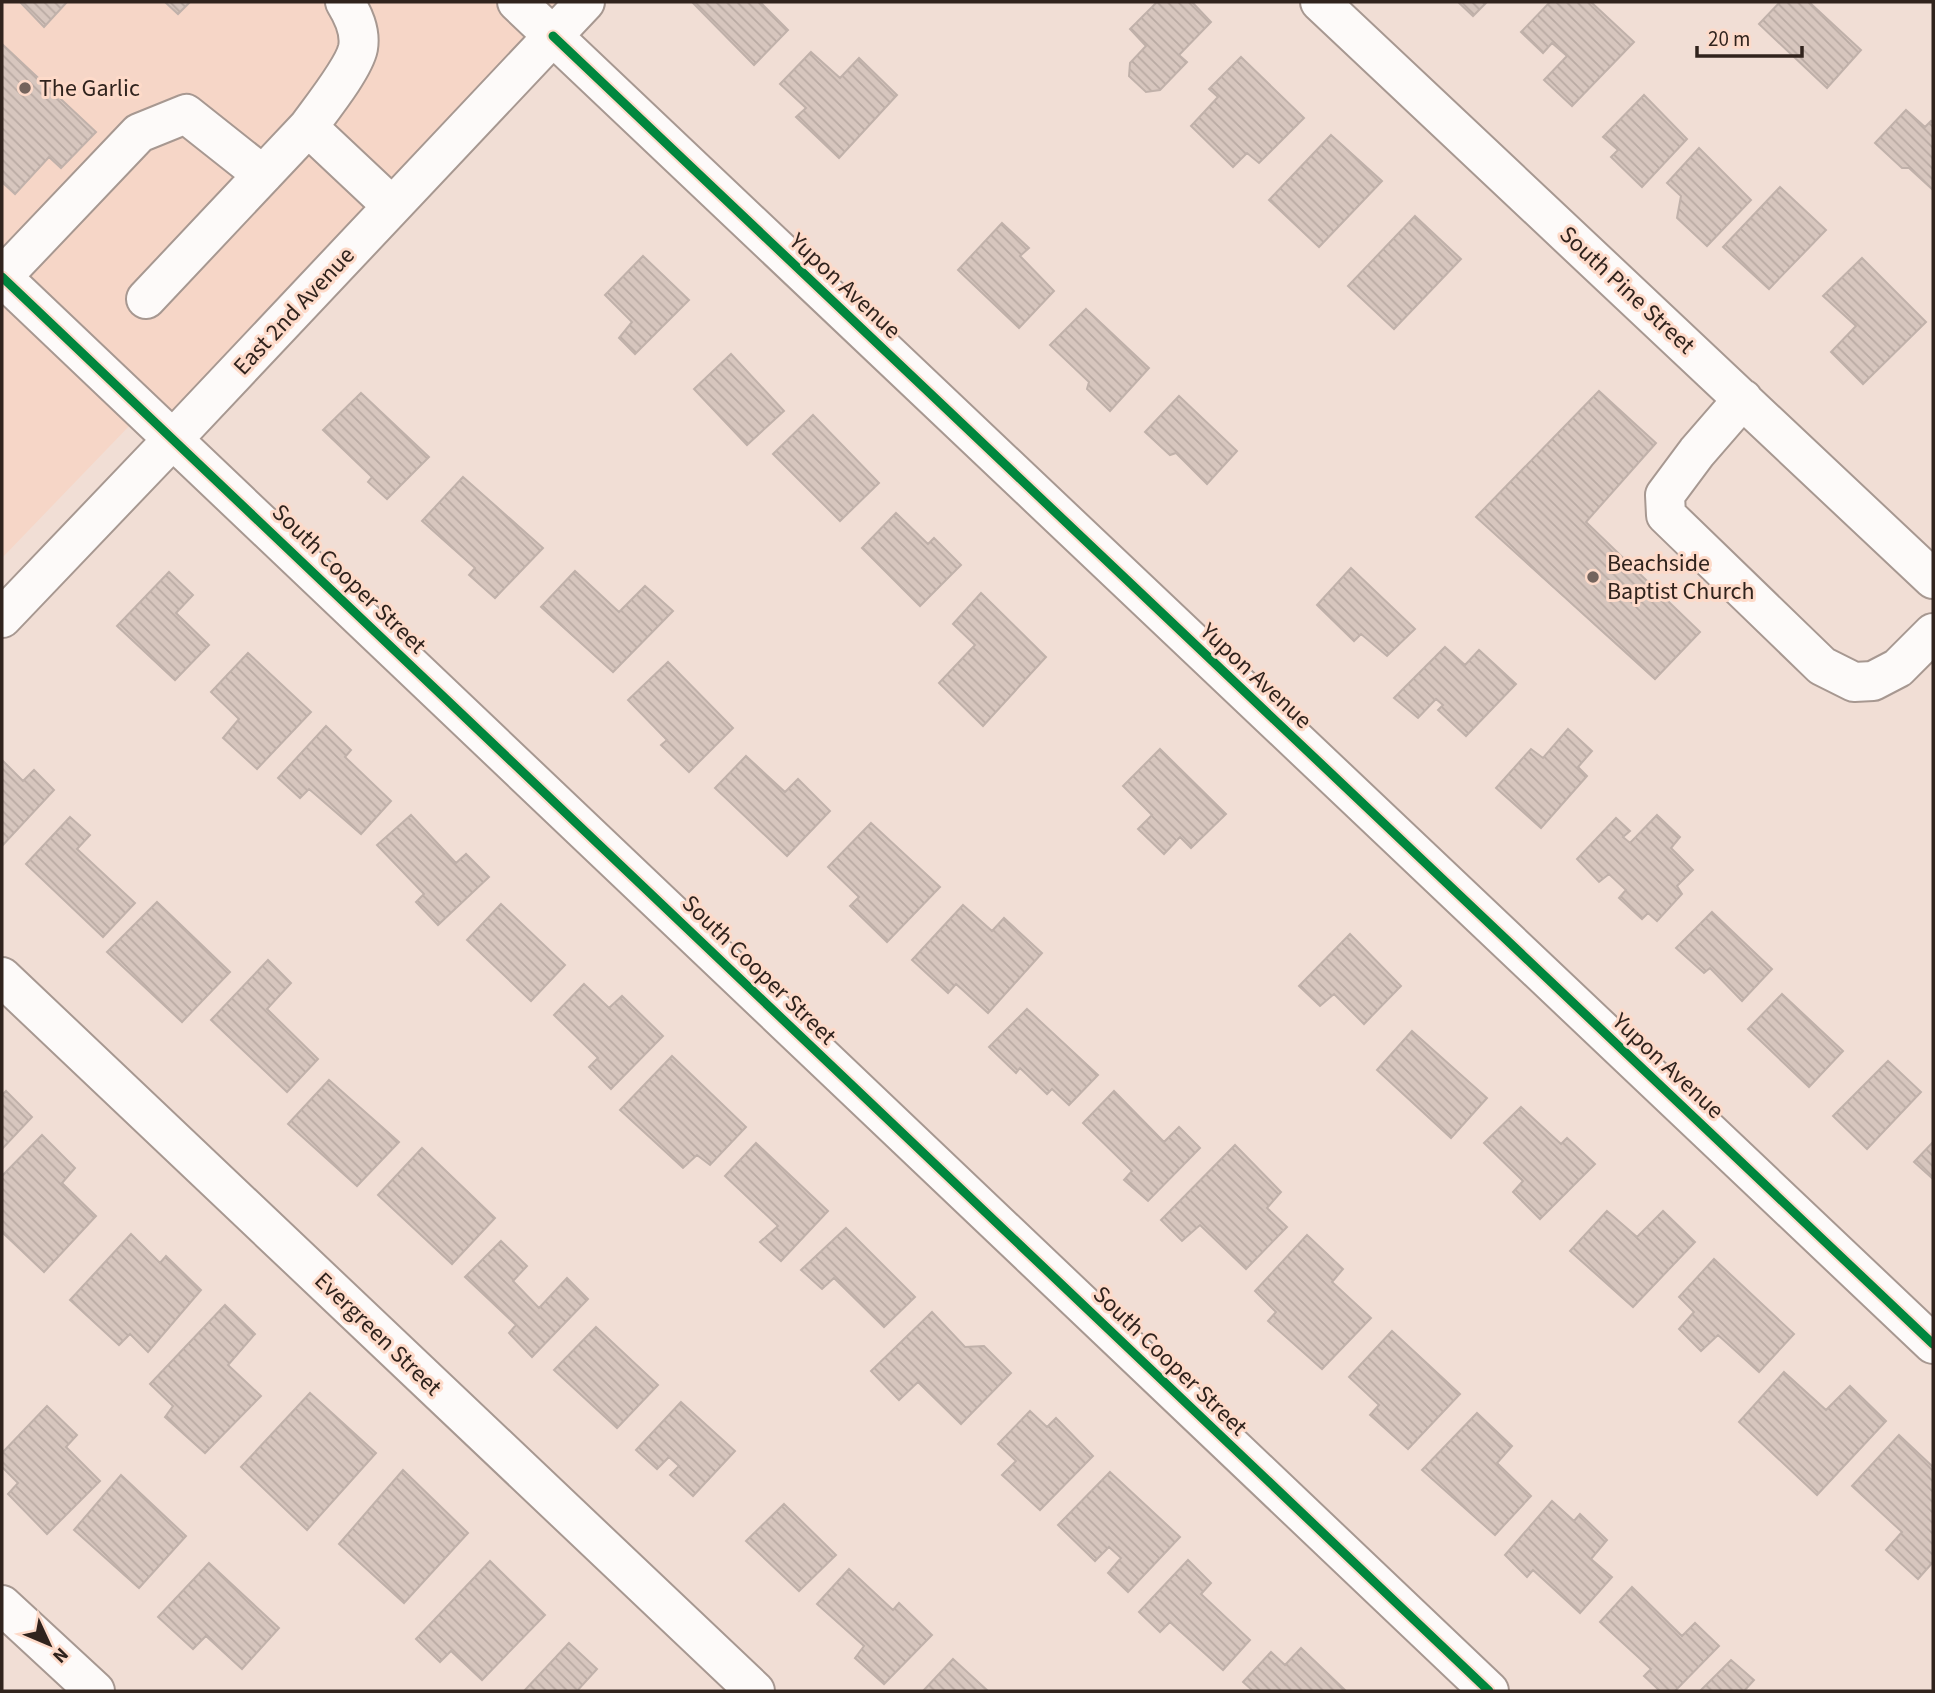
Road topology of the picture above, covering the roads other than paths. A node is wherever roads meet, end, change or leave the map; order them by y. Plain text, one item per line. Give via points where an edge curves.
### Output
1 (345, 2) edge
2 (517, 2) edge
3 (585, 2) edge
4 (1320, 2) edge
5 (553, 36) junction
6 (308, 127) junction
7 (263, 175) junction
8 (392, 206) junction
9 (2, 277) edge
10 (146, 299) dead end
11 (1743, 399) junction
12 (174, 438) junction
13 (1933, 579) edge
14 (2, 618) edge
15 (1933, 633) edge
16 (2, 976) edge
17 (1933, 1344) edge
18 (2, 1605) edge
19 (95, 1691) edge
20 (755, 1691) edge
21 (1489, 1691) edge

1 - 6 street via 356,19 358,48
2 - 5 street, Yupon Avenue
3 - 5 street, East 2nd Avenue
4 - 11 street, South Pine Street
5 - 8 street, East 2nd Avenue
5 - 17 street, Yupon Avenue
6 - 7 street
6 - 8 street
7 - 9 street via 186,114 139,133
7 - 10 street
8 - 12 street, East 2nd Avenue
9 - 12 street, South Cooper Street
11 - 13 street, South Pine Street
11 - 15 street via 1665,495 1666,515 1822,666 1854,682 1873,681 1898,668
12 - 14 street, East 2nd Avenue
12 - 21 street, South Cooper Street
16 - 20 street, Evergreen Street
18 - 19 street

